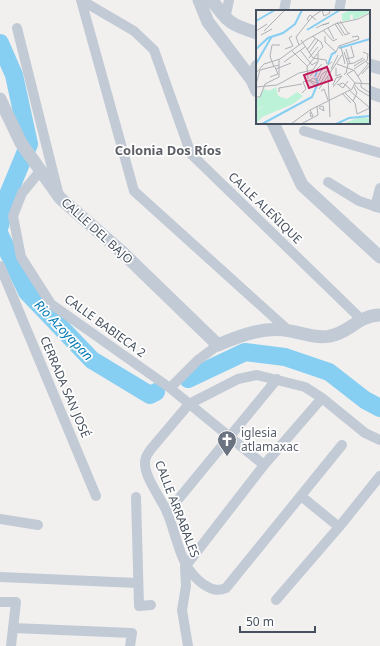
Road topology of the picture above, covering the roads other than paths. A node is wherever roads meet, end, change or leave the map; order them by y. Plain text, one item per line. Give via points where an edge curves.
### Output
1 (81, 0) edge
2 (199, 0) edge
3 (212, 0) edge
4 (229, 0) edge
5 (286, 0) edge
6 (342, 0) edge
7 (284, 10) edge
8 (339, 10) edge
9 (225, 19) junction
10 (17, 28) dead end
11 (256, 33) edge
12 (370, 65) edge
13 (380, 68) edge
14 (256, 73) edge
15 (254, 86) edge
16 (370, 92) edge
17 (380, 96) edge
18 (0, 99) edge
19 (273, 124) edge
20 (304, 131) dead end
21 (380, 153) edge
22 (38, 166) junction
23 (328, 182) dead end
24 (380, 188) edge
25 (60, 198) junction
26 (378, 208) edge
27 (380, 257) edge
28 (0, 266) edge
29 (380, 315) edge
30 (361, 319) junction
31 (289, 330) junction
32 (218, 345) junction
33 (277, 379) junction
34 (170, 388) junction
35 (322, 398) junction
36 (189, 404) junction
37 (229, 437) junction
38 (380, 440) edge
39 (342, 445) dead end
40 (264, 465) junction
41 (380, 476) edge
42 (96, 496) dead end
43 (301, 496) junction
44 (136, 497) dead end
45 (167, 513) junction
46 (0, 519) edge
47 (38, 525) dead end
48 (339, 527) junction
49 (186, 567) junction
50 (0, 577) edge
51 (138, 583) junction
52 (276, 600) dead end
53 (0, 602) edge
54 (151, 605) dead end
55 (13, 628) junction
56 (11, 646) edge
57 (130, 646) edge
58 (188, 646) edge

1 - 30 street, CALLE ALEÑIQUE via 134,31 154,50 191,154
1 - 31 street via 134,191
2 - 15 street via 208,22
3 - 9 street
4 - 9 street
5 - 7 street
6 - 8 street
9 - 11 street
10 - 25 street
12 - 13 street
14 - 15 street
16 - 17 street
18 - 22 street, CALLE DEL BAJO via 22,143
19 - 27 street via 302,185
20 - 21 street
22 - 25 street, CALLE DEL BAJO
22 - 34 street, CALLE BABIECA 2 via 22,193 13,216 21,257 52,304
23 - 26 street via 359,201
24 - 26 street
25 - 32 street, CALLE DEL BAJO
28 - 42 street, CERRADA SAN JOSÉ
29 - 30 street
30 - 31 street via 346,330 330,336 313,336
31 - 32 street via 267,330 241,335
32 - 34 street via 198,360
33 - 35 street, CALLE ARRABALES via 305,387
33 - 36 street, CALLE ARRABALES via 257,375 238,379
33 - 37 street
34 - 36 street, CALLE BABIECA 2
35 - 38 street, CALLE ARRABALES via 365,433
35 - 40 street
36 - 37 street
36 - 45 street, CALLE ARRABALES via 146,454 144,462
37 - 40 street
37 - 45 street
39 - 43 street
40 - 49 street
41 - 48 street
43 - 48 street
43 - 49 street, CALLE ARRABALES via 226,588 214,590 197,580
44 - 51 street
45 - 49 street, CALLE ARRABALES
46 - 47 street
48 - 52 street
49 - 58 street via 182,610
50 - 51 street
51 - 54 street via 138,606
53 - 55 street via 16,602
55 - 56 street
55 - 57 street via 132,633

